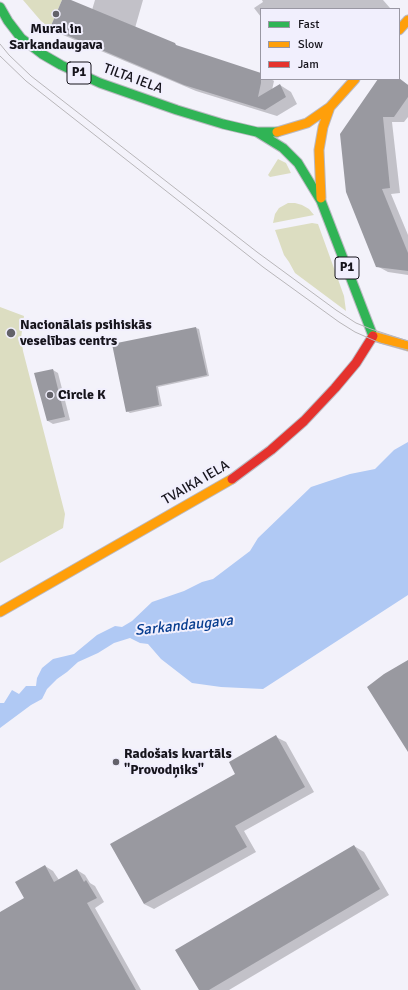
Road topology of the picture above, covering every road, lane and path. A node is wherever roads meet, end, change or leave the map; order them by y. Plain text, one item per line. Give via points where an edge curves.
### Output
1 (0, 7) edge
2 (408, 20) edge
3 (400, 29) edge
4 (354, 80) edge
5 (330, 107) junction
6 (257, 132) junction
7 (321, 201) junction
8 (374, 336) junction
9 (408, 346) edge
10 (0, 612) edge

1 - 6 main road, TILTA IELA / P1 via 21,38 61,65 100,83 177,110
2 - 3 main road
4 - 5 main road
5 - 6 main road via 307,123 293,128 280,132
5 - 7 main road via 319,150
6 - 7 main road, P1 via 283,148 298,163
7 - 8 main road, P1
8 - 9 main road
8 - 10 main road, TVAIKA IELA via 335,388 271,450 241,472

